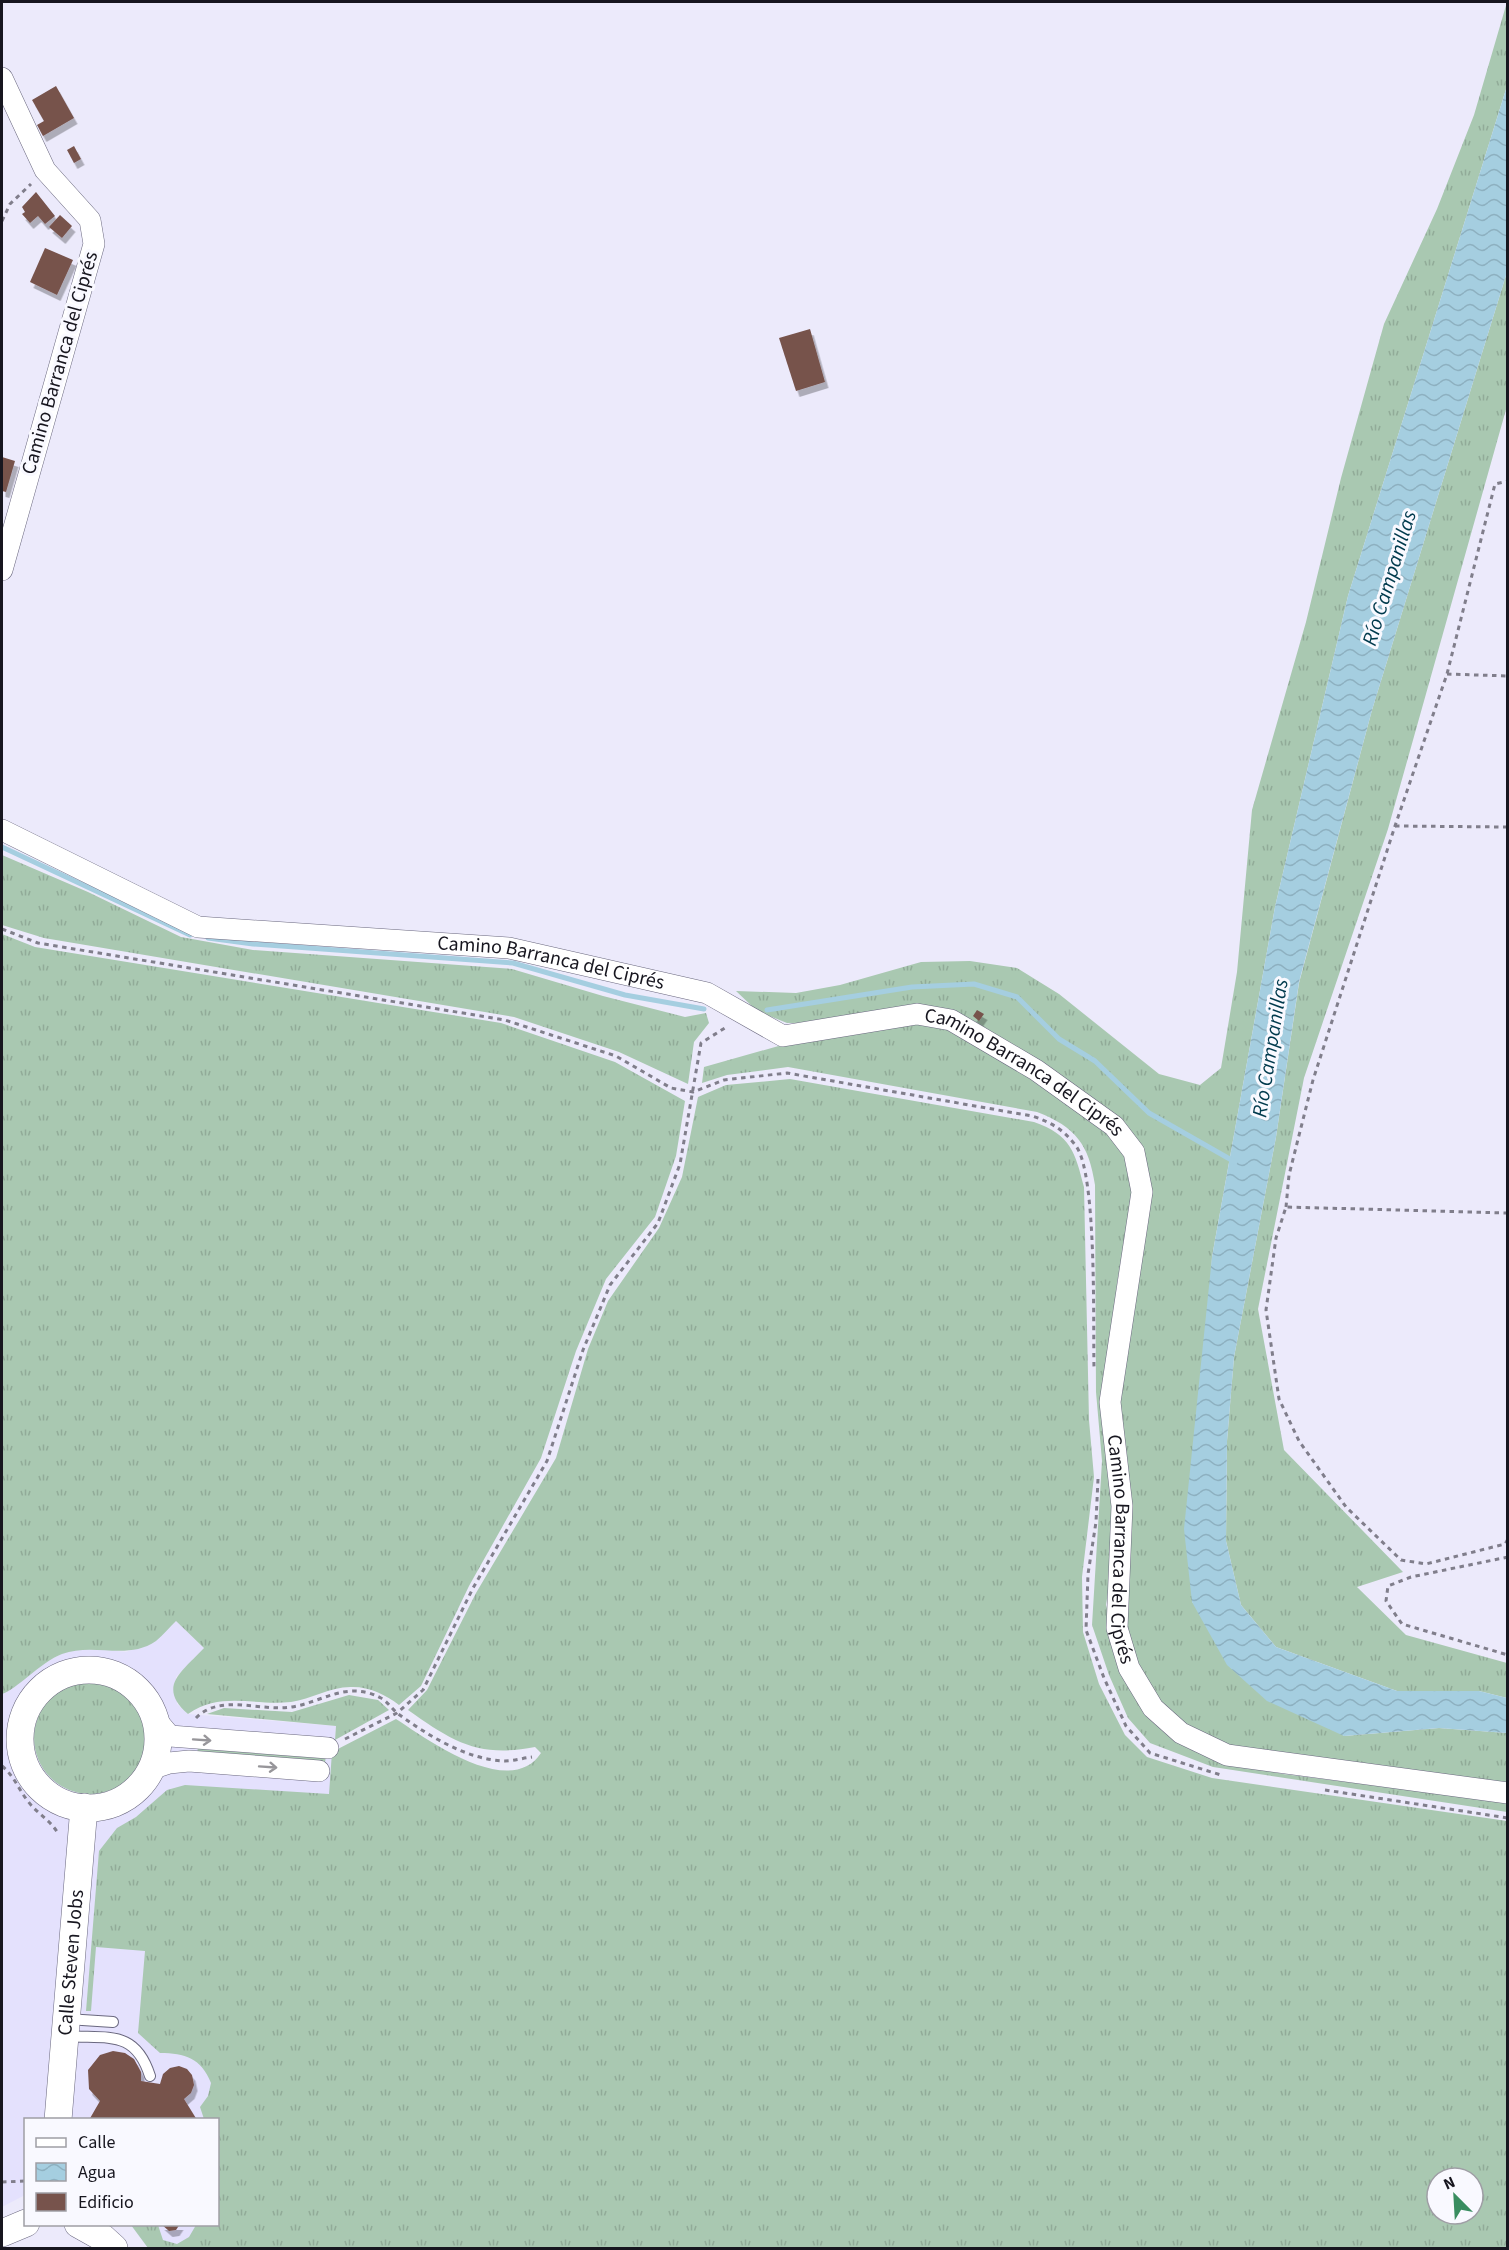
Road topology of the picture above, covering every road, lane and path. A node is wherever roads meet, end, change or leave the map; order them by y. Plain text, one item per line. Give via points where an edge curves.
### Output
1 (2, 78) edge
2 (45, 170) junction
3 (2, 221) edge
4 (1508, 481) edge
5 (2, 570) edge
6 (1447, 674) junction
7 (1508, 676) edge
8 (1395, 826) junction
9 (1508, 827) edge
10 (2, 830) edge
11 (2, 929) edge
12 (745, 1016) junction
13 (693, 1092) junction
14 (1286, 1207) junction
15 (1508, 1213) edge
16 (1094, 1378) dead end
17 (1098, 1473) dead end
18 (1508, 1539) edge
19 (1508, 1557) edge
20 (1508, 1655) edge
21 (203, 1711) dead end
22 (397, 1713) junction
23 (153, 1716) junction
24 (12, 1719) edge
25 (11, 1747) edge
26 (328, 1748) joint
27 (532, 1757) dead end
28 (2, 1766) edge
29 (148, 1770) junction
30 (319, 1771) dead end
31 (1223, 1775) dead end
32 (1314, 1788) dead end
33 (1508, 1793) edge
34 (84, 1807) junction
35 (1508, 1818) edge
36 (62, 1842) dead end
37 (113, 2022) dead end
38 (66, 2027) junction
39 (150, 2076) dead end
40 (58, 2118) edge
41 (24, 2181) edge
42 (2, 2182) edge
43 (83, 2226) edge
44 (114, 2248) edge

1 - 2 street, Camino Barranca del Ciprés
2 - 3 path via 10,204
2 - 5 street, Camino Barranca del Ciprés via 90,219 94,244
4 - 6 path via 1495,484
6 - 7 path
6 - 8 path
8 - 9 path
8 - 14 path via 1313,1080 1289,1175
10 - 12 street, Camino Barranca del Ciprés via 198,927 509,948 707,993
11 - 13 path via 38,943 505,1020 616,1056 671,1088
12 - 13 path via 701,1042
12 - 33 street, Camino Barranca del Ciprés via 783,1036 916,1014 951,1020 1046,1077 1114,1126 1134,1152 1142,1192 1110,1402 1122,1506 1117,1628 1128,1668 1153,1708 1181,1733 1227,1755
13 - 16 path via 724,1080 787,1073 1054,1123 1077,1148 1089,1186
13 - 22 path via 680,1164 658,1223 610,1285 583,1350 547,1461 473,1588 423,1690
14 - 15 path
14 - 18 path via 1276,1238 1266,1310 1279,1399 1299,1441 1346,1507 1401,1560 1426,1564 1505,1544
17 - 31 path via 1086,1630 1104,1678 1126,1726 1150,1753
19 - 20 path via 1411,1577 1388,1586 1386,1601 1402,1624
21 - 22 path via 223,1704 293,1707 324,1695 353,1690 380,1698
22 - 26 path
22 - 27 path via 473,1756 505,1761
23 - 24 street via 145,1696 124,1679 90,1668 47,1683
23 -> 26 street via 170,1736
23 - 29 street via 159,1733 158,1753
24 - 25 street
25 - 34 street via 39,1788 64,1804
28 - 36 path via 17,1781 27,1801 53,1824
29 -> 30 street via 189,1761
29 - 34 street via 137,1790 120,1801
32 - 35 path
34 - 38 street, Calle Steven Jobs
37 - 38 lane
38 - 39 lane via 135,2046 144,2057
38 - 40 street, Calle Steven Jobs
41 - 42 path
43 - 44 street

